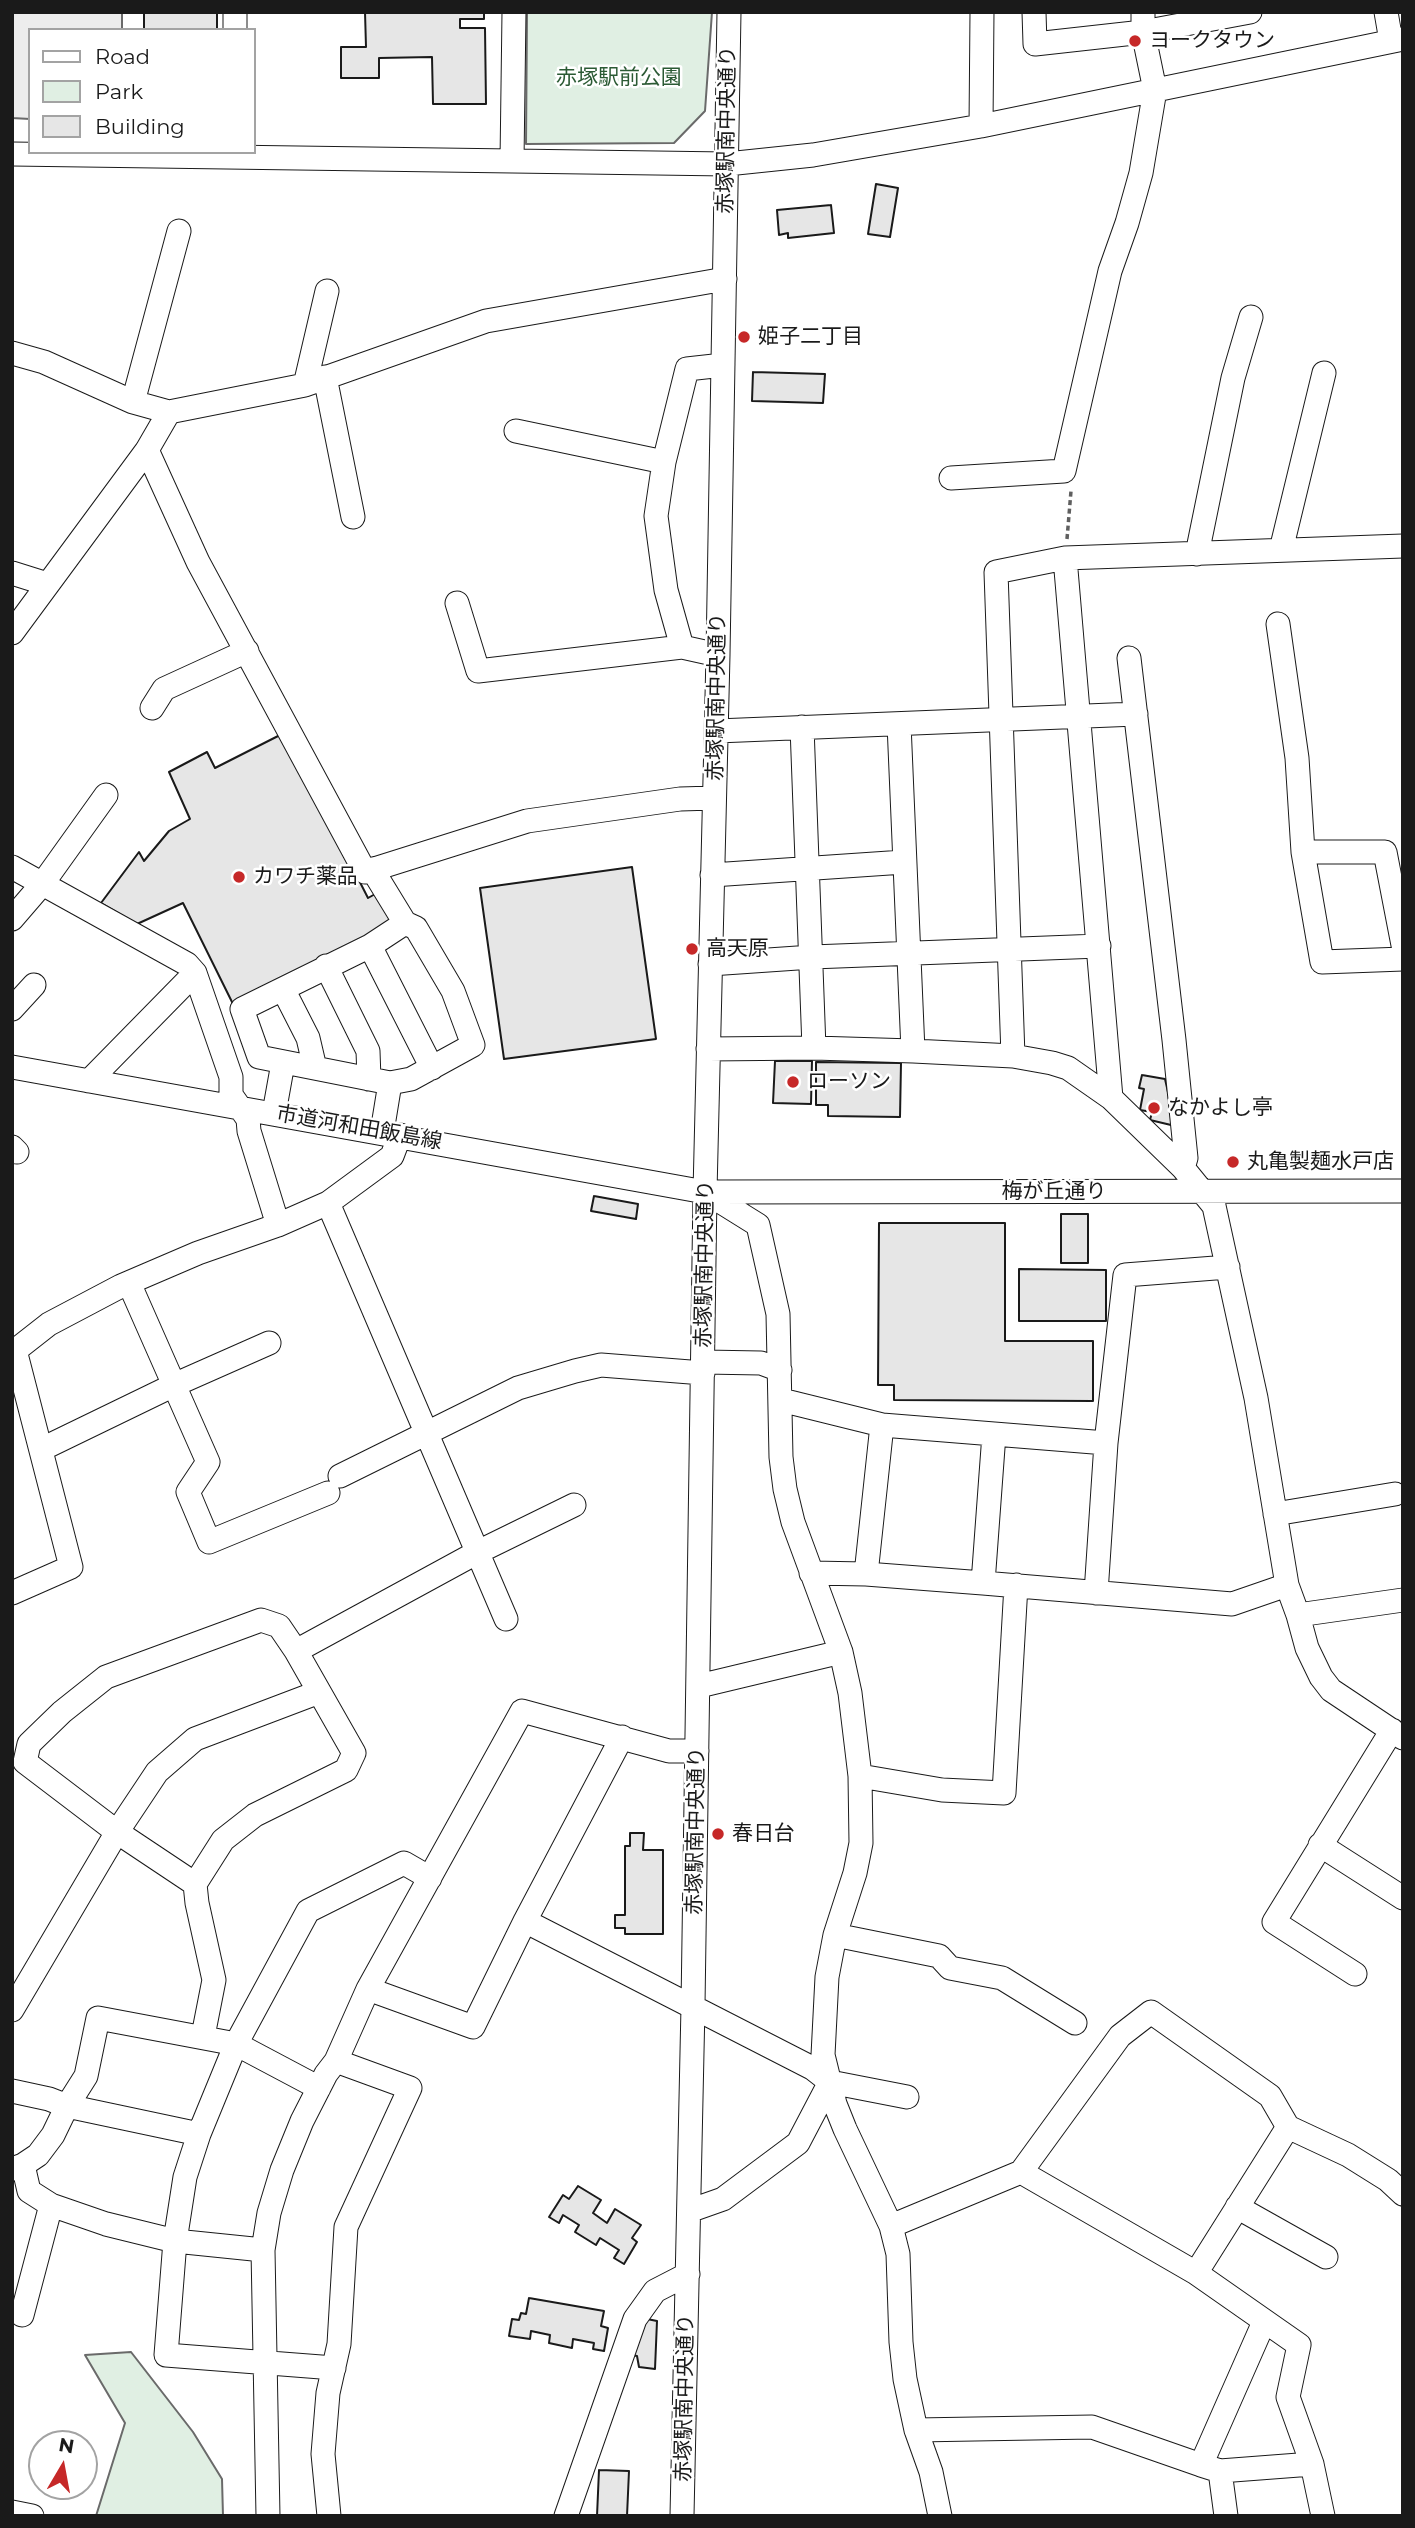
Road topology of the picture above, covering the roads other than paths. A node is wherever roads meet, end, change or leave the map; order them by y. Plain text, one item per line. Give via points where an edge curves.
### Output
1 (514, 12) edge
2 (729, 12) edge
3 (982, 12) edge
4 (1034, 12) edge
5 (1250, 12) edge
6 (1386, 12) edge
7 (1143, 22) edge
8 (1397, 40) edge
9 (1155, 90) junction
10 (981, 126) junction
11 (12, 154) edge
12 (234, 155) edge
13 (512, 161) junction
14 (726, 164) junction
15 (178, 231) dead end
16 (725, 279) junction
17 (327, 291) dead end
18 (1251, 317) dead end
19 (12, 353) edge
20 (723, 365) junction
21 (1324, 373) dead end
22 (315, 381) junction
23 (132, 402) junction
24 (169, 412) junction
25 (516, 431) dead end
26 (147, 450) junction
27 (664, 462) junction
28 (951, 478) dead end
29 (353, 517) dead end
30 (1403, 546) edge
31 (1281, 550) junction
32 (1197, 554) junction
33 (1065, 558) junction
34 (12, 572) edge
35 (47, 584) junction
36 (457, 603) dead end
37 (1278, 624) dead end
38 (12, 633) edge
39 (682, 647) junction
40 (247, 651) junction
41 (718, 655) junction
42 (1129, 658) dead end
43 (152, 708) dead end
44 (1136, 714) junction
45 (1080, 718) junction
46 (1000, 719) junction
47 (899, 724) junction
48 (802, 727) junction
49 (717, 732) junction
50 (106, 794) dead end
51 (714, 798) junction
52 (1303, 852) junction
53 (904, 862) junction
54 (12, 867) edge
55 (372, 869) junction
56 (808, 869) junction
57 (712, 875) junction
58 (43, 883) junction
59 (12, 919) edge
60 (405, 923) junction
61 (1403, 944) edge
62 (370, 946) junction
63 (1099, 946) junction
64 (1008, 950) junction
65 (909, 953) junction
66 (812, 957) junction
67 (1403, 959) edge
68 (710, 964) junction
69 (326, 967) junction
70 (195, 973) junction
71 (34, 985) dead end
72 (283, 989) junction
73 (12, 1009) edge
74 (814, 1048) junction
75 (708, 1049) junction
76 (913, 1051) junction
77 (1013, 1056) junction
78 (283, 1063) junction
79 (12, 1067) edge
80 (315, 1068) junction
81 (432, 1068) junction
82 (89, 1081) junction
83 (380, 1081) junction
84 (1111, 1098) junction
85 (241, 1108) junction
86 (274, 1113) junction
87 (391, 1134) junction
88 (1183, 1167) junction
89 (705, 1192) junction
90 (1204, 1192) junction
91 (1403, 1192) edge
92 (328, 1203) junction
93 (278, 1225) junction
94 (1228, 1267) junction
95 (129, 1283) junction
96 (269, 1343) dead end
97 (14, 1352) edge
98 (703, 1368) junction
99 (780, 1370) junction
100 (174, 1385) junction
101 (781, 1400) junction
102 (882, 1425) junction
103 (994, 1434) junction
104 (426, 1435) junction
105 (1106, 1443) junction
106 (42, 1449) junction
107 (1395, 1494) dead end
108 (574, 1506) dead end
109 (1275, 1514) junction
110 (476, 1553) junction
111 (811, 1573) junction
112 (866, 1574) junction
113 (983, 1583) junction
114 (1016, 1585) junction
115 (1287, 1585) junction
116 (12, 1593) edge
117 (1096, 1593) junction
118 (1403, 1600) edge
119 (1298, 1615) junction
120 (506, 1619) dead end
121 (296, 1651) junction
122 (841, 1652) junction
123 (698, 1686) junction
124 (319, 1692) junction
125 (1398, 1734) edge
126 (622, 1737) junction
127 (698, 1751) junction
128 (860, 1776) junction
129 (117, 1832) junction
130 (1320, 1845) junction
131 (430, 1878) junction
132 (195, 1884) junction
133 (1403, 1898) edge
134 (525, 1921) junction
135 (835, 1935) junction
136 (1354, 1974) dead end
137 (368, 1989) junction
138 (693, 2006) junction
139 (12, 2010) edge
140 (1075, 2023) dead end
141 (203, 2036) junction
142 (236, 2044) junction
143 (336, 2060) junction
144 (830, 2082) junction
145 (318, 2088) junction
146 (12, 2091) edge
147 (907, 2097) dead end
148 (67, 2106) junction
149 (1288, 2127) junction
150 (199, 2134) junction
151 (18, 2167) edge
152 (1021, 2172) junction
153 (1403, 2194) edge
154 (51, 2205) junction
155 (1237, 2207) junction
156 (689, 2211) junction
157 (891, 2226) junction
158 (175, 2241) junction
159 (263, 2250) junction
160 (1326, 2257) dead end
161 (1196, 2273) junction
162 (688, 2274) junction
163 (22, 2315) dead end
164 (1264, 2322) junction
165 (265, 2361) junction
166 (334, 2368) junction
167 (916, 2430) junction
168 (1312, 2464) junction
169 (1211, 2468) junction
170 (12, 2512) edge
171 (32, 2516) edge
172 (268, 2516) edge
173 (329, 2516) edge
174 (566, 2516) edge
175 (682, 2516) edge
176 (940, 2516) edge
177 (1226, 2516) edge
178 (1323, 2516) edge

1 - 13 street
2 - 14 street, 赤塚駅南中央通り
3 - 10 street
4 - 7 street via 1035,44
5 - 7 street
6 - 8 street
7 - 9 street
8 - 9 street
9 - 10 street
9 - 28 street via 1140,173 1110,271 1064,471
10 - 14 street via 813,155
11 - 12 street
12 - 13 street
13 - 14 street
14 - 16 street, 赤塚駅南中央通り
15 - 23 street
16 - 20 street, 赤塚駅南中央通り
16 - 22 street via 486,321
17 - 22 street
18 - 32 street via 1233,378
19 - 23 street via 44,362
20 - 27 street via 687,369
20 - 41 street, 赤塚駅南中央通り
21 - 31 street
22 - 24 street
22 - 29 street
23 - 24 street
24 - 26 street
25 - 27 street
26 - 35 street
26 - 40 street via 198,562
27 - 39 street via 656,516 666,590
30 - 31 street
31 - 32 street
32 - 33 street
33 - 45 street
33 - 46 street via 996,572
34 - 35 street
35 - 38 street
36 - 39 street via 478,671
37 - 52 street via 1297,758
39 - 41 street
40 - 43 street via 164,690
40 - 55 street via 365,872
41 - 49 street, 赤塚駅南中央通り
42 - 44 street
44 - 45 street
44 - 88 street via 1174,1040 1186,1158
45 - 46 street
45 - 63 street
46 - 47 street
46 - 64 street
47 - 48 street
47 - 53 street
48 - 49 street
48 - 56 street
49 - 51 street, 赤塚駅南中央通り
50 - 58 street
51 - 55 street via 527,821
51 - 57 street, 赤塚駅南中央通り
52 - 61 street via 1385,852
52 - 67 street via 1322,962
53 - 56 street
53 - 65 street
54 - 58 street
55 - 60 street
56 - 57 street
56 - 66 street
57 - 68 street, 赤塚駅南中央通り
58 - 59 street
58 - 70 street via 187,964
60 - 62 street
60 - 81 street via 416,928 453,992 473,1045
62 - 69 street
62 - 81 street
63 - 64 street
63 - 84 street
64 - 65 street
64 - 77 street
65 - 66 street
65 - 76 street
66 - 68 street
66 - 74 street
68 - 75 street, 赤塚駅南中央通り
69 - 72 street
69 - 83 street
70 - 82 street
70 - 85 street via 231,1077 231,1095
71 - 73 street
72 - 78 street via 242,1009 259,1057
72 - 80 street via 308,1038
74 - 75 street
74 - 76 street
75 - 89 street, 赤塚駅南中央通り
76 - 77 street
77 - 84 street via 1068,1068
78 - 80 street
78 - 86 street
79 - 82 street, 市道河和田飯島線
80 - 83 street
81 - 83 street via 411,1079
82 - 85 street, 市道河和田飯島線
83 - 87 street
84 - 88 street
85 - 86 street, 市道河和田飯島線
85 - 93 street
86 - 87 street, 市道河和田飯島線
87 - 89 street, 市道河和田飯島線
87 - 92 street via 392,1156
88 - 90 street
89 - 90 street, 梅が丘通り
89 - 98 street, 赤塚駅南中央通り
89 - 99 street via 758,1225 778,1314
90 - 91 street, 梅が丘通り
90 - 94 street via 1214,1206
92 - 93 street
92 - 104 street
93 - 95 street
94 - 105 street via 1125,1275
94 - 109 street
95 - 97 street via 49,1324
95 - 100 street
96 - 100 street
97 - 106 street
98 - 99 street via 761,1363
98 - 104 street via 601,1365 575,1371 518,1388
98 - 123 street, 赤塚駅南中央通り
99 - 101 street
100 - 104 street via 208,1462 188,1492 209,1542 335,1485
100 - 106 street
101 - 102 street
101 - 111 street via 785,1489
102 - 103 street
102 - 112 street
103 - 105 street
103 - 113 street
104 - 110 street
105 - 117 street
106 - 116 street via 71,1567
107 - 109 street
108 - 110 street
109 - 115 street
110 - 120 street
110 - 121 street
111 - 112 street
111 - 122 street
112 - 113 street
113 - 114 street
114 - 117 street
114 - 128 street via 1004,1793 942,1790
115 - 117 street via 1232,1604
115 - 119 street
118 - 119 street
119 - 125 street via 1307,1648 1331,1690
121 - 124 street
121 - 129 street via 279,1626 261,1620 106,1677 29,1744 25,1762
122 - 123 street
122 - 128 street
123 - 127 street, 赤塚駅南中央通り
124 - 129 street via 195,1740 157,1772
124 - 132 street via 354,1753 346,1770 255,1815 223,1840
125 - 130 street
126 - 127 street via 669,1751
126 - 131 street via 522,1711
126 - 134 street
127 - 138 street, 赤塚駅南中央通り
128 - 135 street via 861,1843
129 - 132 street
129 - 139 street
130 - 133 street
130 - 136 street via 1275,1922
131 - 137 street
131 - 142 street via 404,1863 308,1911
132 - 141 street via 214,1980
134 - 137 street via 473,2027
134 - 138 street
135 - 140 street via 939,1956 950,1968 1002,1978
135 - 144 street via 824,2011 824,2055
137 - 143 street
138 - 144 street
138 - 156 street, 赤塚駅南中央通り
141 - 142 street
141 - 148 street via 98,2018 86,2076
142 - 145 street
142 - 150 street
143 - 145 street
143 - 166 street via 410,2088 346,2227
144 - 147 street
144 - 156 street via 798,2143 723,2199
144 - 157 street via 845,2129
145 - 159 street via 282,2170
146 - 148 street
148 - 150 street
148 - 151 street via 38,2155
149 - 152 street via 1270,2096 1151,2012 1120,2036
149 - 153 street via 1348,2155
149 - 155 street
150 - 158 street via 185,2177
151 - 154 street via 29,2191
152 - 157 street
152 - 161 street
154 - 158 street
154 - 163 street
155 - 160 street
155 - 161 street
156 - 162 street, 赤塚駅南中央通り
157 - 167 street via 898,2254 905,2379
158 - 159 street
158 - 165 street via 166,2355
159 - 165 street
161 - 164 street
162 - 174 street via 655,2291 635,2319
162 - 175 street, 赤塚駅南中央通り
164 - 168 street via 1299,2345 1288,2397
164 - 169 street
165 - 166 street
165 - 172 street
166 - 173 street via 323,2454
167 - 169 street via 1093,2427
167 - 176 street
168 - 169 street
168 - 178 street
169 - 177 street
170 - 171 street

